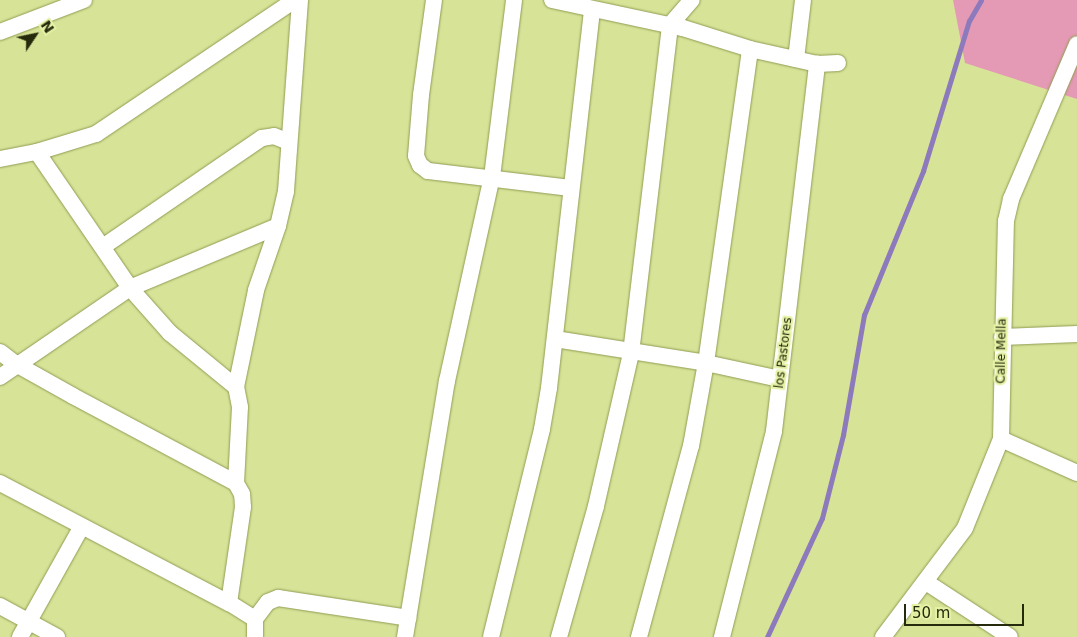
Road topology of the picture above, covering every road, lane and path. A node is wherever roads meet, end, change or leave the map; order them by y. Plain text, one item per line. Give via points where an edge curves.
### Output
1 (84, 0) edge
2 (296, 0) edge
3 (300, 0) edge
4 (434, 0) edge
5 (514, 0) edge
6 (552, 0) edge
7 (692, 0) edge
8 (804, 0) edge
9 (592, 10) junction
10 (670, 25) junction
11 (0, 32) edge
12 (1077, 44) edge
13 (750, 49) junction
14 (796, 59) junction
15 (838, 63) dead end
16 (817, 64) junction
17 (289, 142) junction
18 (37, 152) junction
19 (0, 158) edge
20 (492, 177) junction
21 (571, 188) junction
22 (278, 226) junction
23 (104, 246) junction
24 (130, 288) junction
25 (1077, 334) edge
26 (1002, 337) junction
27 (555, 339) junction
28 (0, 352) edge
29 (630, 353) junction
30 (706, 363) junction
31 (16, 364) junction
32 (0, 377) edge
33 (780, 378) junction
34 (236, 387) junction
35 (1000, 439) junction
36 (1077, 473) edge
37 (0, 483) edge
38 (236, 483) junction
39 (81, 528) junction
40 (926, 582) junction
41 (230, 603) junction
42 (0, 606) edge
43 (408, 618) junction
44 (255, 619) junction
45 (28, 621) junction
46 (1000, 635) edge
47 (20, 637) edge
48 (57, 637) edge
49 (255, 637) edge
50 (405, 637) edge
51 (492, 637) edge
52 (559, 637) edge
53 (639, 637) edge
54 (722, 637) edge
55 (882, 637) edge

1 - 11 street
2 - 18 street via 96,134
3 - 17 street
4 - 20 street via 416,156 428,171
5 - 20 street
6 - 9 street
7 - 10 street
8 - 14 street
9 - 10 street
9 - 21 street
10 - 13 street
10 - 29 street
12 - 26 street, Calle Mella via 1011,199 1006,221
13 - 14 street
13 - 30 street
14 - 16 street
15 - 16 street
16 - 33 street, los Pastores
17 - 22 street via 286,191
17 - 23 street via 274,136 262,138
18 - 19 street
18 - 23 street
20 - 21 street
20 - 43 street via 448,381
21 - 27 street
22 - 24 street
22 - 34 street via 256,290
23 - 24 street
24 - 31 street
24 - 34 street via 170,333
25 - 26 street
26 - 35 street, Calle Mella
27 - 29 street
27 - 51 street via 542,429
28 - 31 street
29 - 30 street
29 - 52 street via 596,506
30 - 33 street
30 - 53 street via 691,446
31 - 32 street
31 - 38 street
33 - 54 street, los Pastores via 774,431
34 - 38 street via 240,407
35 - 36 street
35 - 40 street, Calle Mella via 965,528
37 - 39 street
38 - 41 street via 242,494 243,508
39 - 41 street
39 - 45 street
40 - 46 street
40 - 55 street, Calle Mella
41 - 44 street
42 - 45 street
43 - 44 street via 278,598 268,602
43 - 50 street
44 - 49 street
45 - 47 street
45 - 48 street

